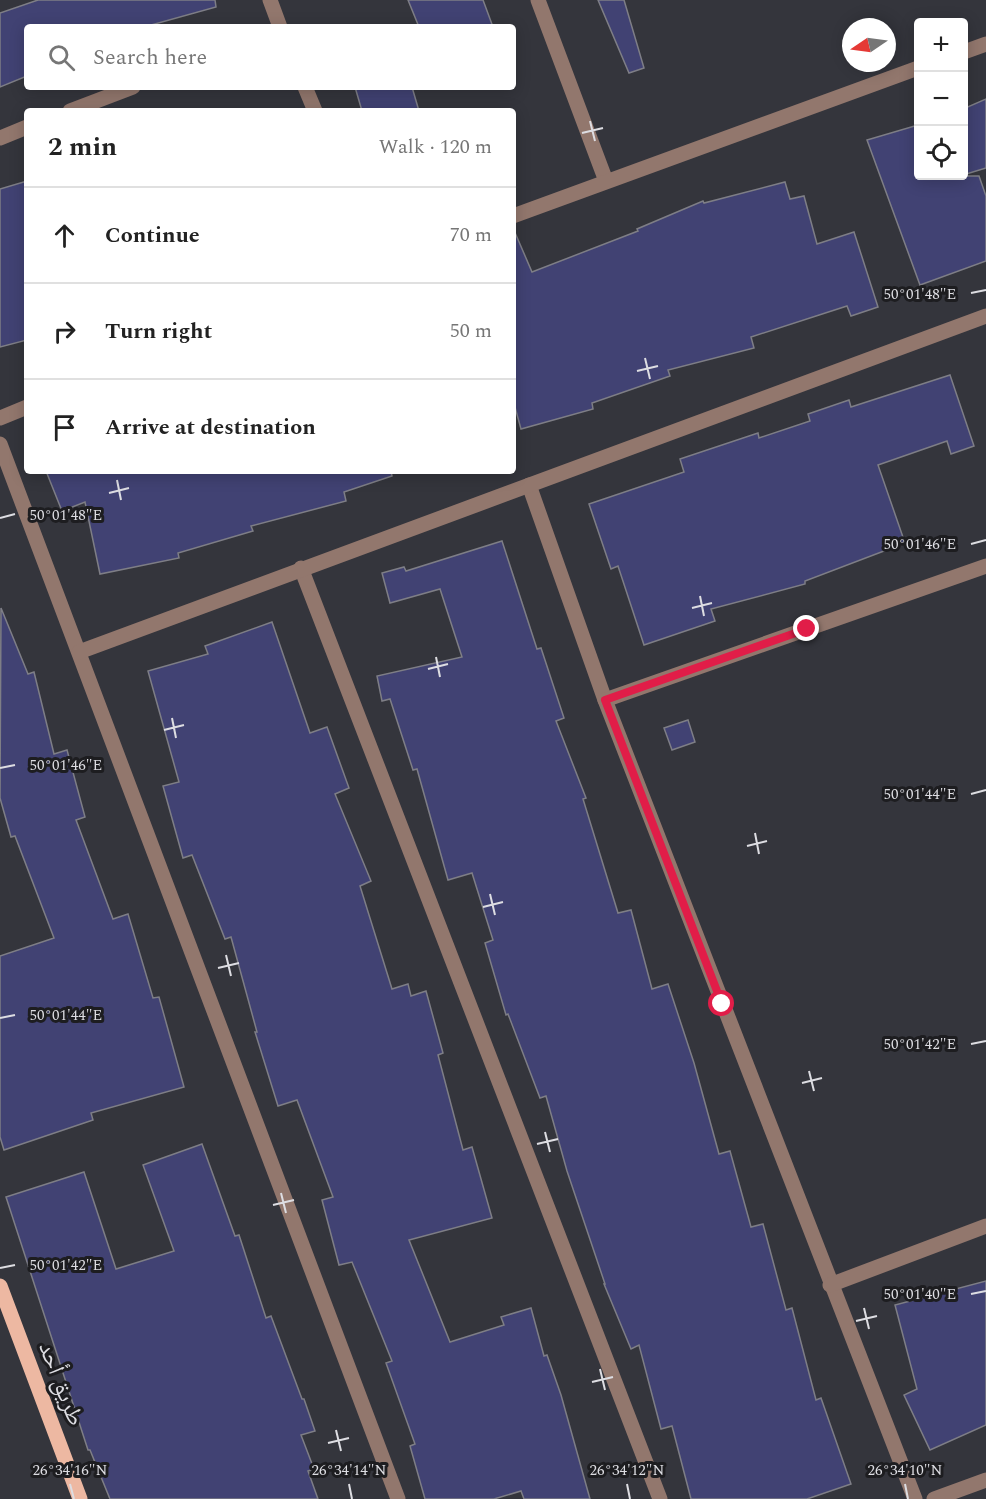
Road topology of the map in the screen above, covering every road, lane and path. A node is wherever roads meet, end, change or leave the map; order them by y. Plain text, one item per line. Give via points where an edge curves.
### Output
1 (270, 0) edge
2 (538, 0) edge
3 (279, 24) edge
4 (986, 44) edge
5 (968, 50) edge
6 (914, 69) edge
7 (125, 90) edge
8 (306, 90) edge
9 (78, 108) edge
10 (314, 108) edge
11 (24, 128) edge
12 (0, 138) edge
13 (606, 181) junction
14 (516, 215) edge
15 (986, 316) edge
16 (24, 408) edge
17 (0, 418) edge
18 (0, 444) edge
19 (529, 485) junction
20 (986, 566) edge
21 (301, 568) junction
22 (80, 652) junction
23 (605, 700) junction
24 (986, 1226) edge
25 (830, 1285) junction
26 (0, 1286) edge
27 (986, 1480) edge
28 (80, 1499) edge
29 (398, 1499) edge
30 (660, 1499) edge
31 (915, 1499) edge
32 (934, 1499) edge

1 - 3 street
2 - 13 street
4 - 5 street
6 - 13 street
7 - 9 street
8 - 10 street
11 - 12 street
13 - 14 street
15 - 19 street
16 - 17 street
18 - 22 street
19 - 21 street
19 - 23 street
20 - 23 street
21 - 22 street
21 - 30 street
22 - 29 street
23 - 25 street
24 - 25 street
25 - 31 street
26 - 28 main road, طريق أحد
27 - 32 street

